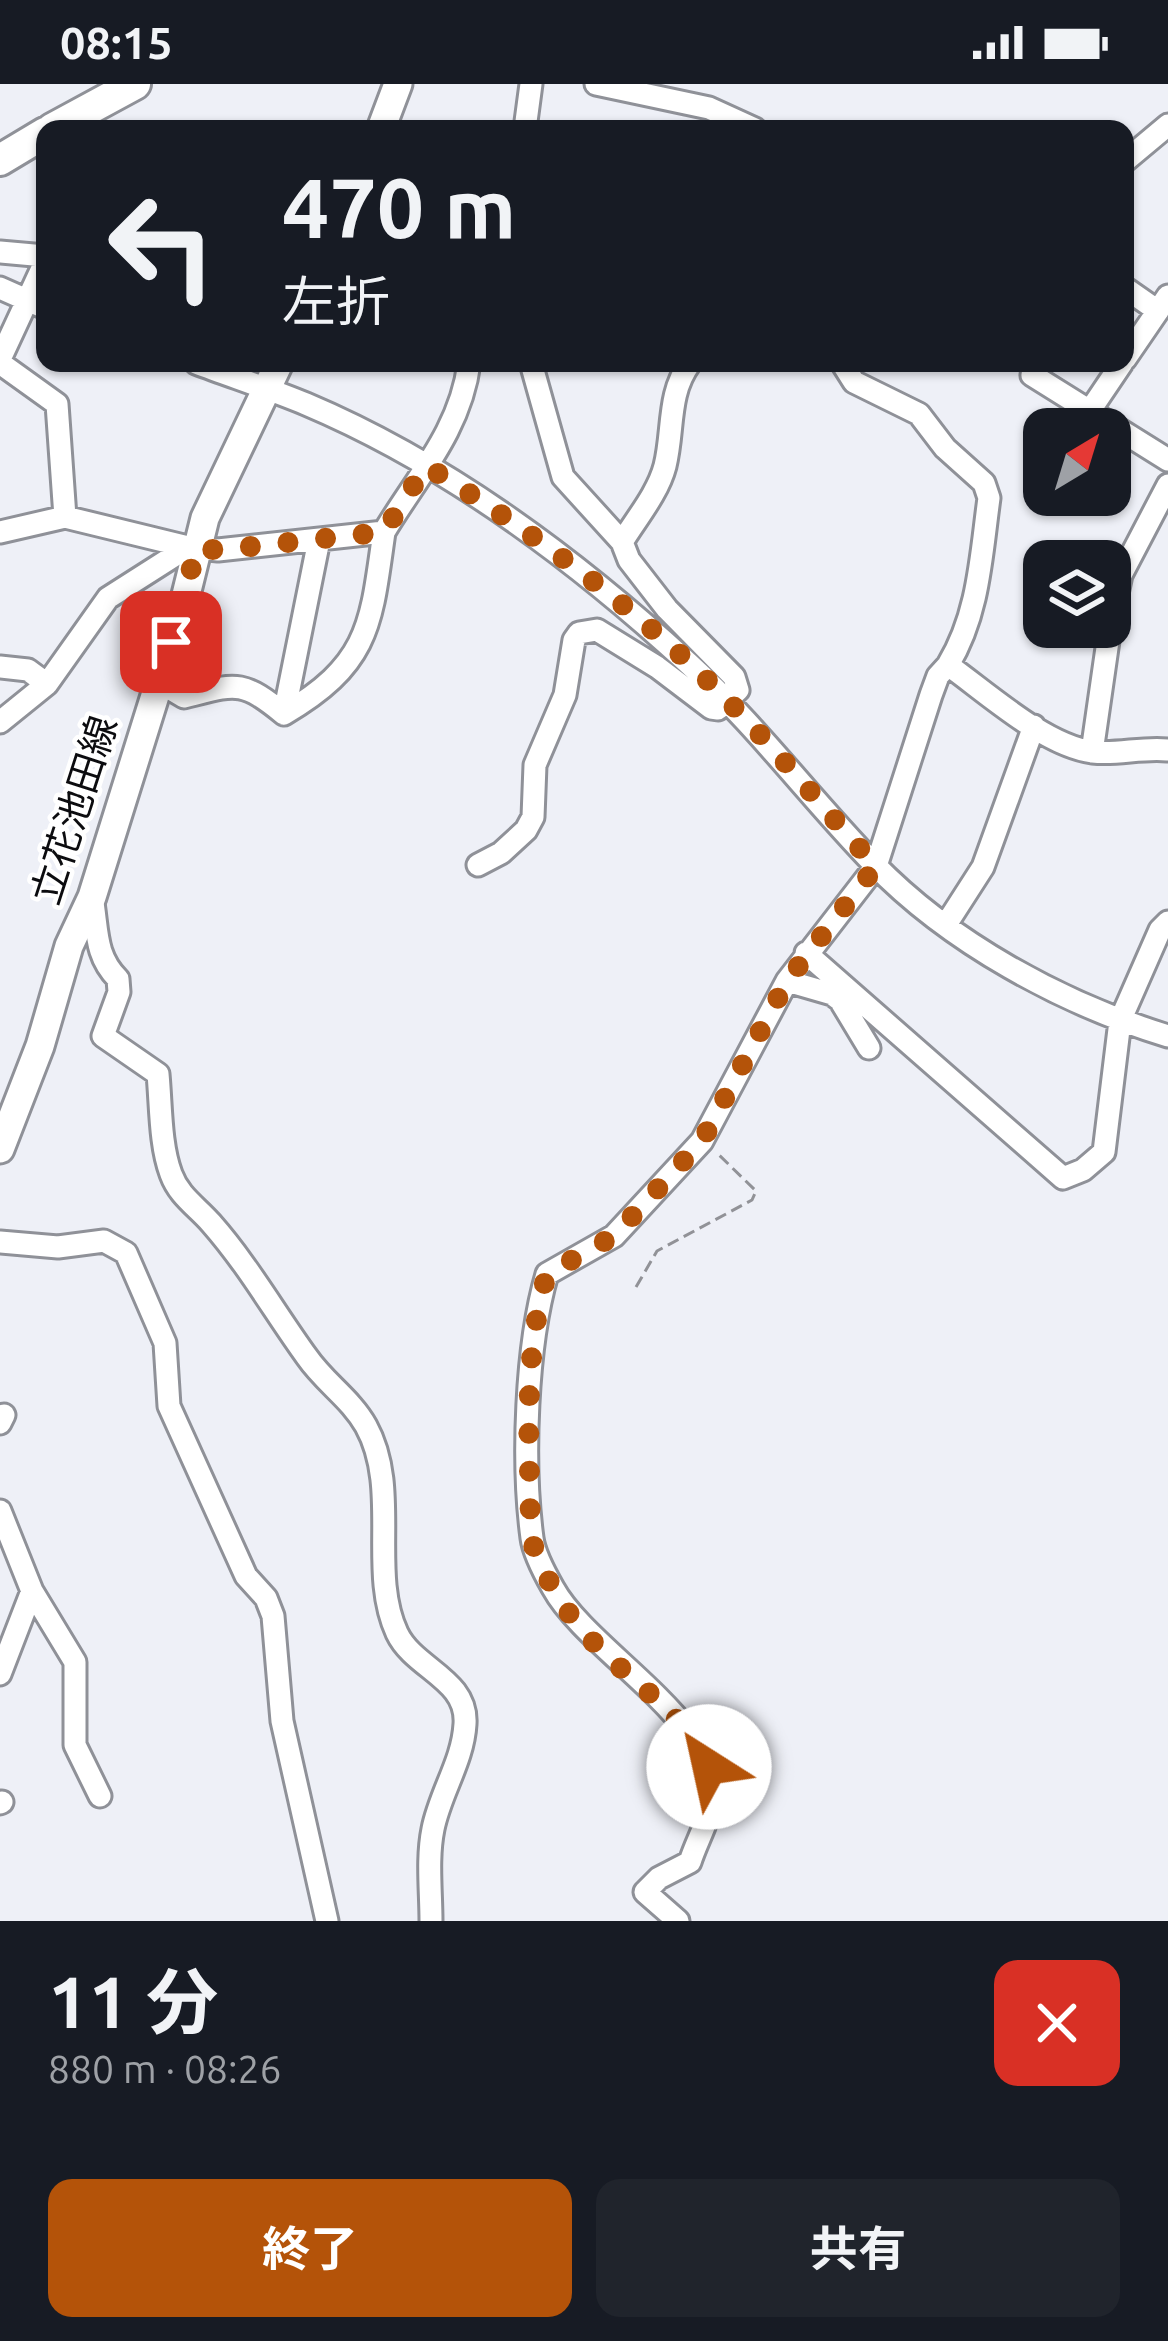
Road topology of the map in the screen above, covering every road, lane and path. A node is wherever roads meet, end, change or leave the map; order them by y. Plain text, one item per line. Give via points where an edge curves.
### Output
1 (135, 84) edge
2 (398, 84) edge
3 (531, 84) edge
4 (596, 84) edge
5 (68, 120) edge
6 (384, 120) edge
7 (526, 120) edge
8 (736, 120) edge
9 (1168, 125) edge
10 (36, 138) edge
11 (1134, 153) edge
12 (0, 160) edge
13 (0, 252) edge
14 (36, 258) edge
15 (0, 288) edge
16 (1134, 292) edge
17 (1163, 303) edge
18 (35, 304) edge
19 (1134, 346) edge
20 (0, 361) edge
21 (468, 372) edge
22 (534, 372) edge
23 (686, 372) edge
24 (848, 372) edge
25 (1032, 372) edge
26 (1116, 372) edge
27 (273, 376) edge
28 (1089, 408) edge
29 (1092, 408) edge
30 (1131, 432) edge
31 (1165, 451) edge
32 (426, 466) junction
33 (1168, 484) edge
34 (65, 517) junction
35 (0, 532) edge
36 (384, 532) junction
37 (319, 540) junction
38 (622, 542) junction
39 (193, 548) junction
40 (1131, 556) edge
41 (1107, 648) edge
42 (948, 664) junction
43 (0, 668) edge
44 (157, 681) junction
45 (47, 684) junction
46 (728, 700) junction
47 (284, 714) junction
48 (0, 722) edge
49 (1034, 726) junction
50 (1168, 750) edge
51 (1092, 752) junction
52 (478, 865) dead end
53 (876, 866) junction
54 (92, 897) junction
55 (1168, 922) edge
56 (947, 923) junction
57 (806, 953) junction
58 (787, 981) junction
59 (1120, 1022) junction
60 (1168, 1036) edge
61 (869, 1048) dead end
62 (11, 1092) edge
63 (702, 1141) junction
64 (0, 1150) edge
65 (0, 1241) edge
66 (637, 1287) dead end
67 (0, 1511) edge
68 (32, 1591) junction
69 (0, 1674) edge
70 (100, 1796) dead end
71 (328, 1921) edge
72 (430, 1921) edge
73 (678, 1921) edge

1 - 5 highway
2 - 6 main road
3 - 7 street
4 - 8 street
9 - 11 street
10 - 12 highway
13 - 14 street
15 - 18 street
16 - 17 street
17 - 19 street
18 - 20 street
20 - 34 street via 57,404
21 - 32 street via 452,427
22 - 38 street via 563,477
23 - 38 street via 673,397 666,463
24 - 42 street via 919,414 989,498 966,635
25 - 28 street
26 - 29 street
27 - 32 street via 310,405
27 - 39 main road, 立花池田線
30 - 31 street
32 - 36 street
32 - 46 street via 558,554
33 - 40 street
34 - 35 street
34 - 39 street
36 - 37 street
36 - 47 street via 363,637 312,698
37 - 39 street
37 - 47 street
38 - 46 street via 667,609 738,683
39 - 44 main road, 立花池田線
39 - 45 street via 108,598
41 - 51 street
42 - 49 street
42 - 53 street
43 - 45 street via 28,670
44 - 47 street via 184,697 242,687
44 - 54 main road, 立花池田線
45 - 48 street
46 - 52 street via 711,709 597,630 579,633 565,695 535,765 532,817 516,841
46 - 53 street
49 - 51 street
49 - 56 street via 982,867
50 - 51 street
53 - 56 street
53 - 57 street
54 - 62 main road, 立花池田線
54 - 72 street via 97,949 118,979 103,1036 158,1074 169,1171 376,1445 396,1630 414,1659 447,1679 466,1720 433,1831
55 - 59 street
56 - 59 street via 1049,989
57 - 58 street
57 - 59 street via 1064,1178 1104,1152
58 - 61 street via 840,1000
58 - 63 street
59 - 60 street
62 - 64 main road, 立花池田線
63 - 66 path via 756,1191 657,1251
63 - 73 street via 614,1236 547,1274 528,1415 532,1543 554,1590 581,1629 698,1744 709,1767 712,1801 689,1862 645,1892
65 - 71 street via 58,1247 104,1240 126,1253 165,1343 169,1406 246,1576 273,1616 282,1721
67 - 68 street
68 - 69 street
68 - 70 street via 75,1662 74,1745

